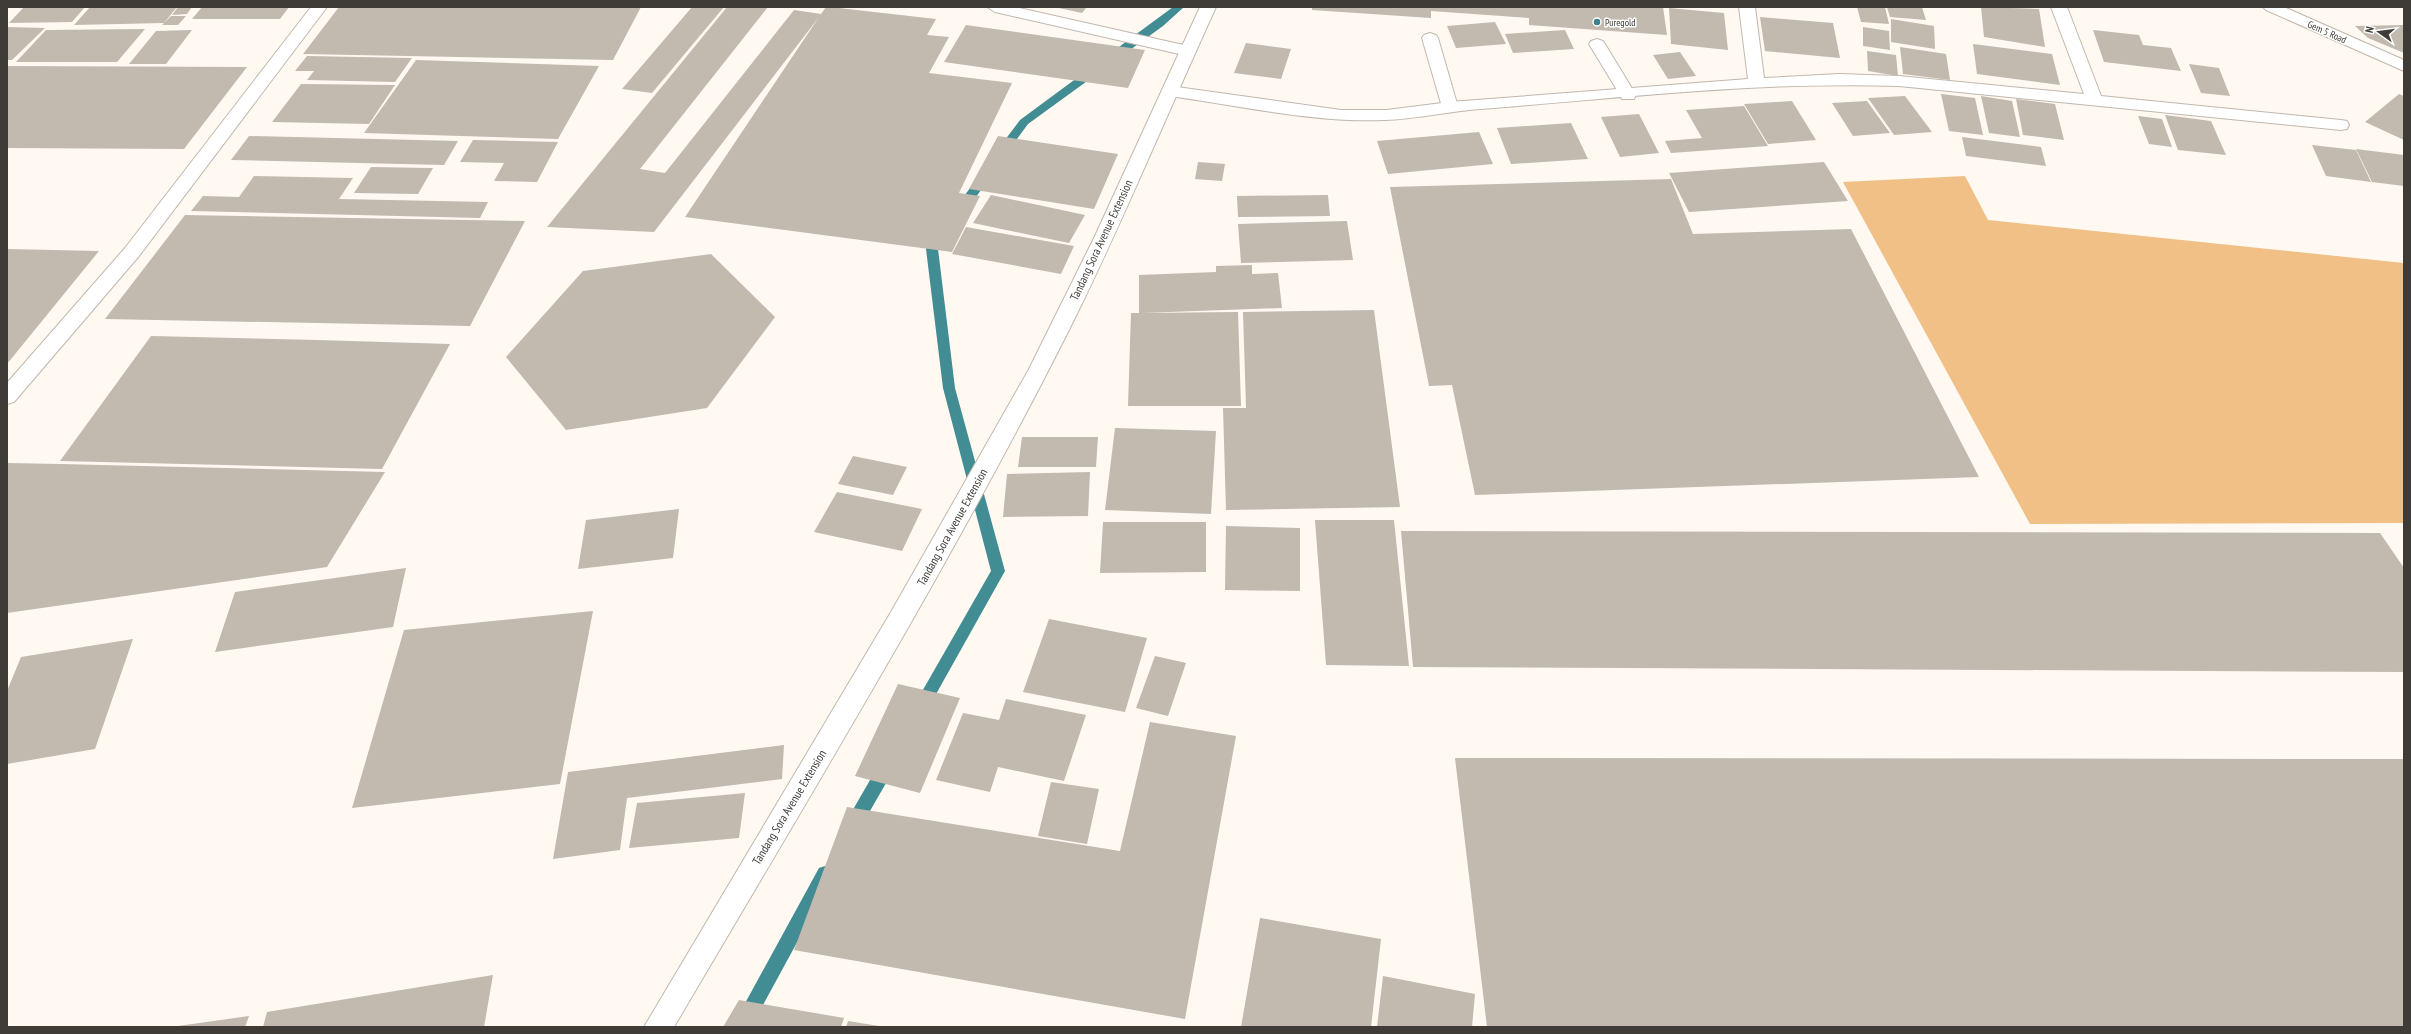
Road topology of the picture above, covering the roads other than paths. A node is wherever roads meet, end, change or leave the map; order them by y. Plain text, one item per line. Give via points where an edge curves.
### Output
1 (319, 7) edge
2 (995, 7) edge
3 (1208, 7) edge
4 (1747, 7) edge
5 (2059, 7) edge
6 (2271, 7) edge
7 (1430, 38) dead end
8 (1597, 44) dead end
9 (1188, 51) junction
10 (2404, 66) edge
11 (1757, 83) junction
12 (1170, 91) junction
13 (1628, 95) junction
14 (2094, 100) junction
15 (1450, 107) junction
16 (2342, 126) dead end
17 (7, 397) edge
18 (658, 1027) edge

1 - 17 street via 132,252
2 - 9 street
3 - 9 street, Tandang Sora Avenue Extension
4 - 11 street
5 - 14 street
6 - 10 street, Gem 5 Road
7 - 15 street
8 - 13 street
9 - 12 street, Tandang Sora Avenue Extension
11 - 13 street
11 - 14 street via 1839,79 1899,81
12 - 15 street via 1341,115 1387,115
12 - 18 street, Tandang Sora Avenue Extension via 1035,376 928,573
13 - 15 street
14 - 16 street

